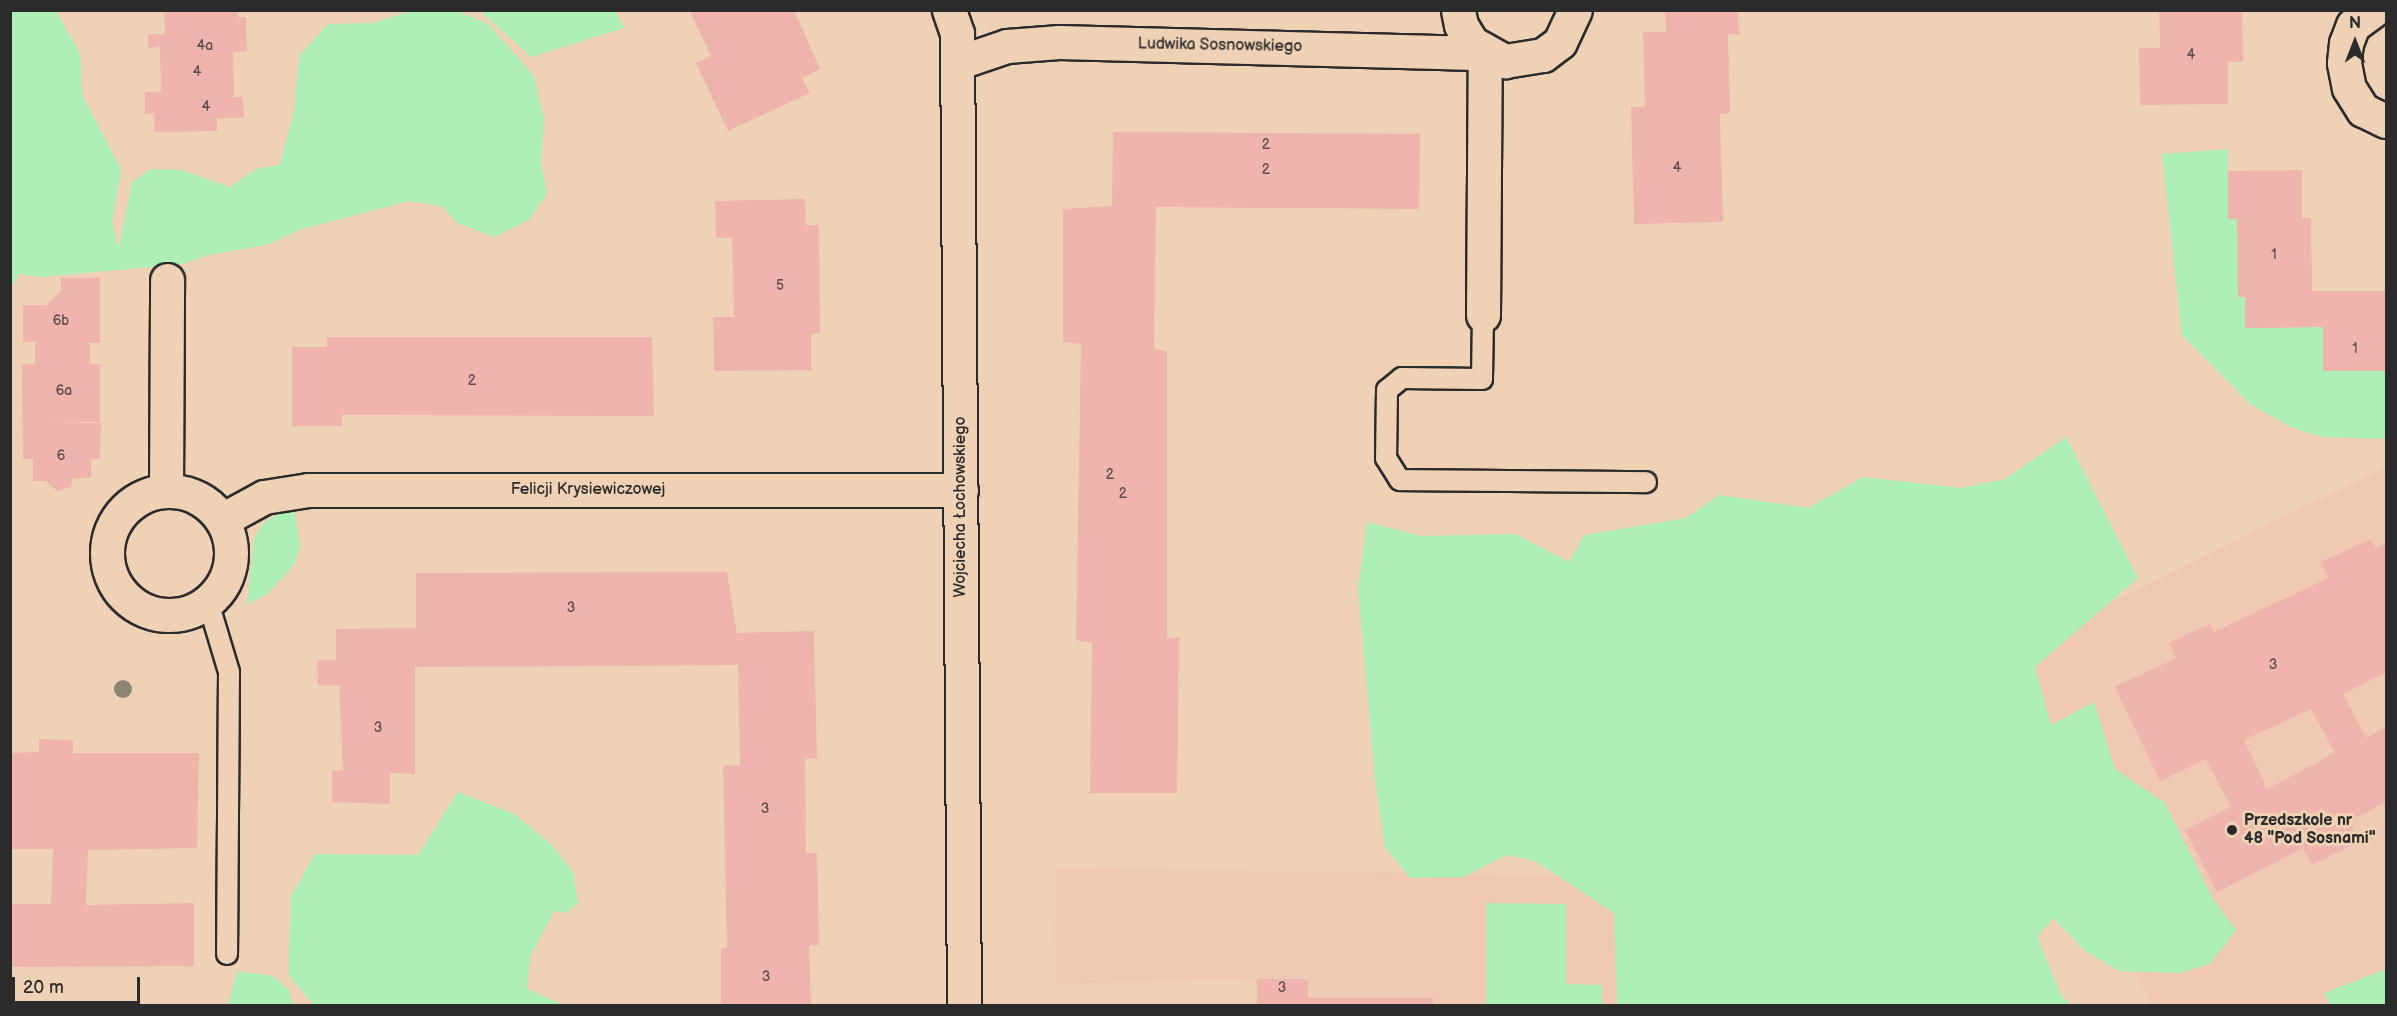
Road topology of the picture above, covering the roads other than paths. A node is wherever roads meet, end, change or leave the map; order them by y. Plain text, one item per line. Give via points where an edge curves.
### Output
1 (949, 10) edge
2 (1458, 10) edge
3 (1575, 10) edge
4 (2374, 10) edge
5 (1485, 53) junction
6 (957, 63) junction
7 (2386, 121) edge
8 (167, 280) dead end
9 (1483, 315) joint
10 (1646, 482) dead end
11 (961, 490) junction
12 (166, 491) junction
13 (222, 520) junction
14 (208, 602) junction
15 (227, 954) dead end
16 (964, 1005) edge

1 - 6 street, Wojciecha Łochowskiego via 957,33
2 - 5 street via 1461,25 1472,43
3 - 5 street, Ludwika Sosnowskiego via 1560,42 1543,55 1505,60
4 - 7 street via 2353,25 2344,63 2349,88 2363,110
5 - 6 street, Ludwika Sosnowskiego via 1059,42 1007,46
5 - 9 street
6 - 11 street, Wojciecha Łochowskiego
8 - 12 street
9 - 10 lane via 1482,378 1402,378 1387,390 1386,458 1400,480
11 - 13 street, Felicji Krysiewiczowej via 308,490 264,497
11 - 16 street, Wojciecha Łochowskiego
12 - 13 street via 203,501
12 - 14 street via 145,495 123,510 111,528 106,551 110,573 129,601 147,611 168,615 189,612
13 - 14 street via 231,554 227,575
14 - 15 lane via 229,672

